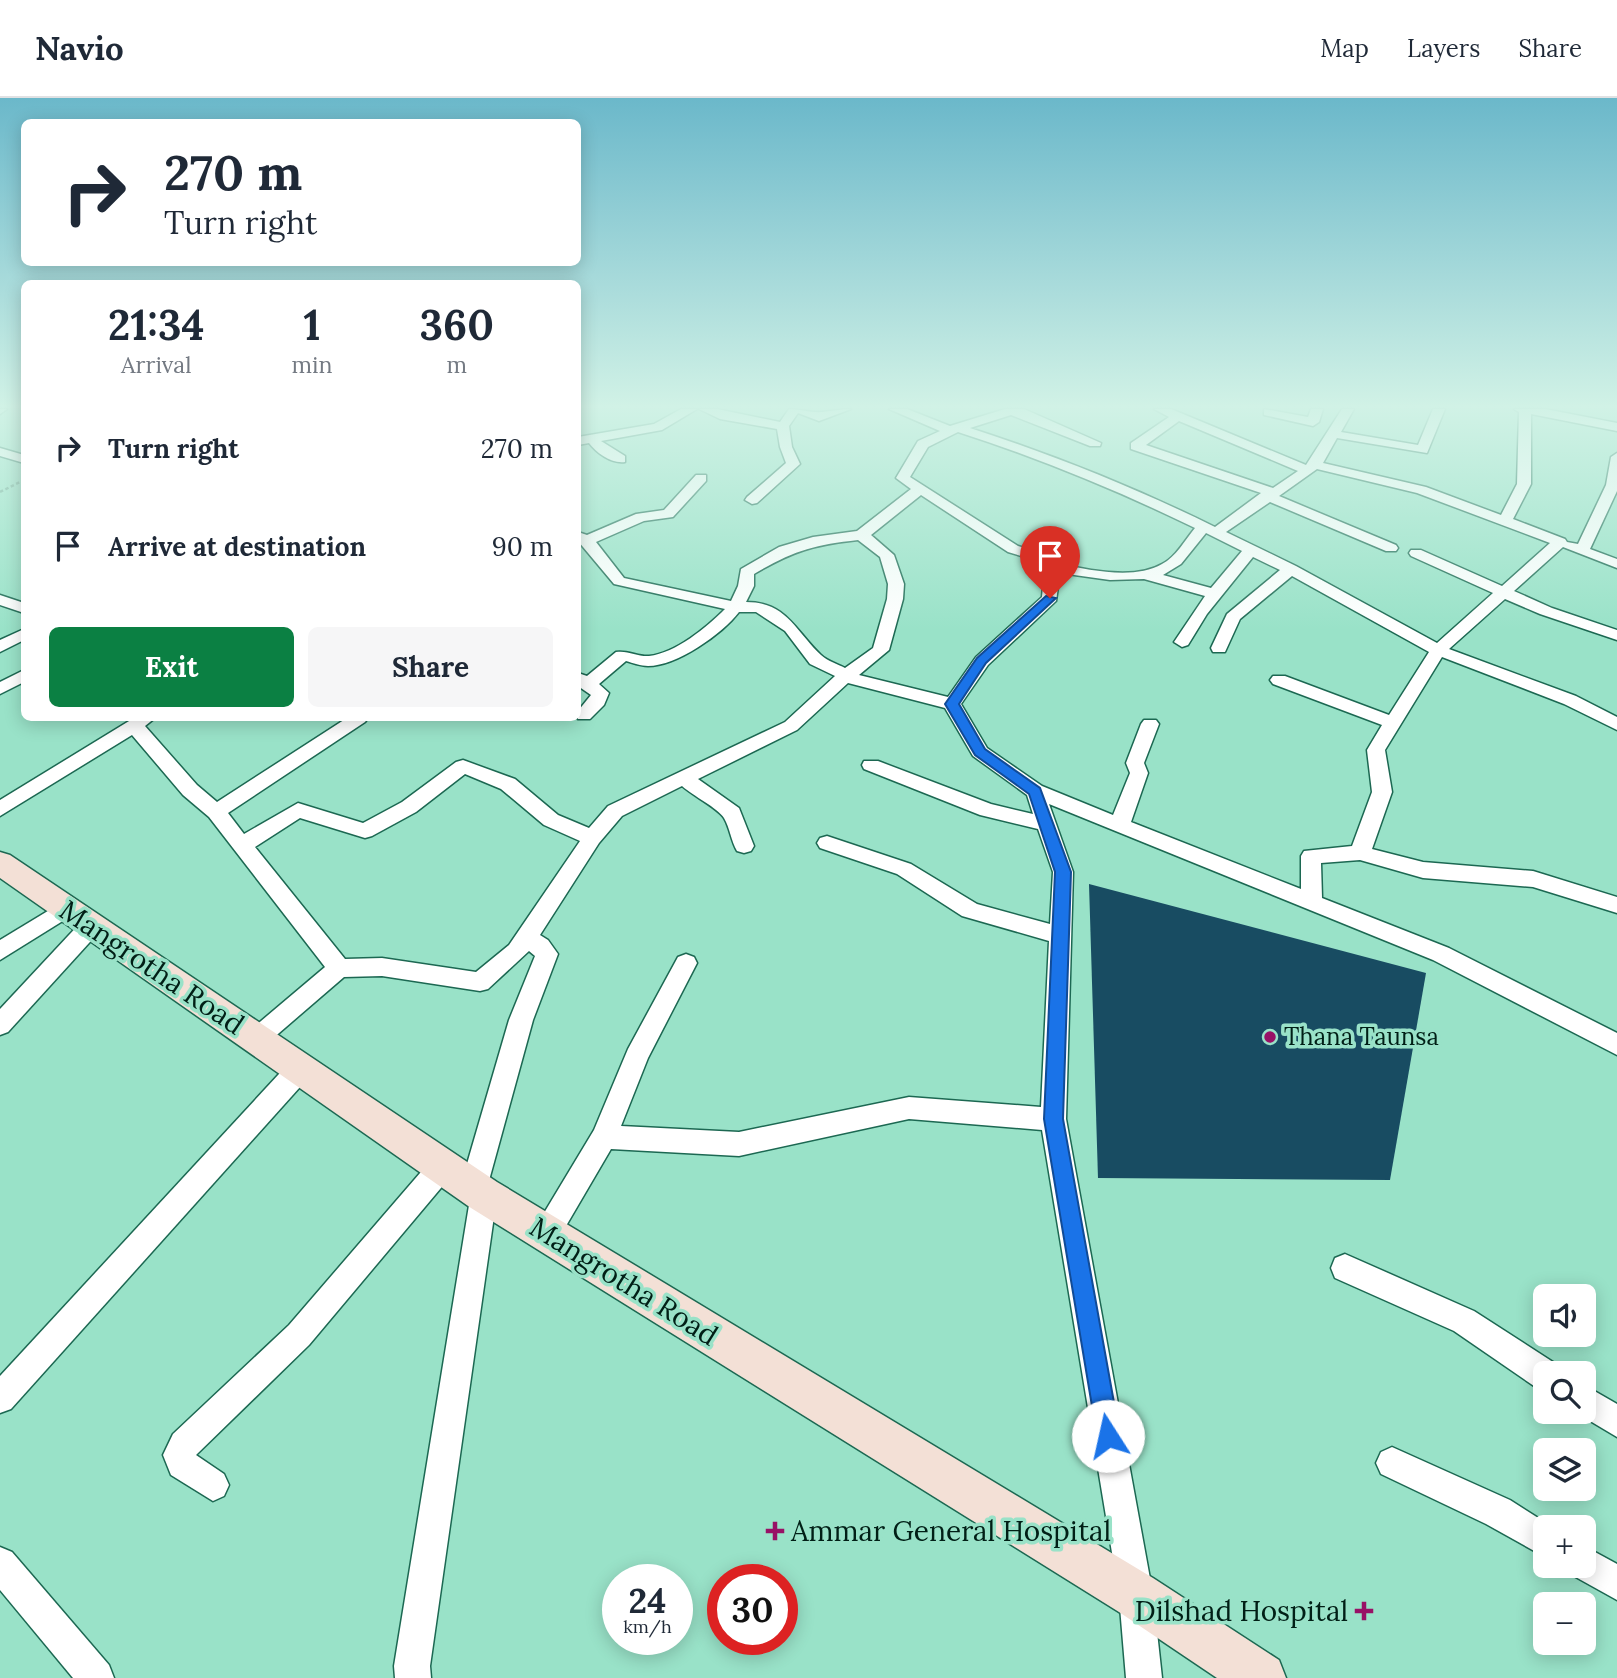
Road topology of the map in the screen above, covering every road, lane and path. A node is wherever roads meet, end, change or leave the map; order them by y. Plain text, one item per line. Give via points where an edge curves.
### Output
1 (19, 483) edge
2 (697, 483) edge
3 (772, 483) edge
4 (910, 483) edge
5 (1105, 483) edge
6 (1238, 483) edge
7 (1287, 483) edge
8 (1385, 483) edge
9 (1524, 483) edge
10 (1613, 483) edge
11 (920, 489) junction
12 (0, 492) edge
13 (1269, 494) junction
14 (752, 500) dead end
15 (1504, 523) junction
16 (1210, 530) junction
17 (861, 535) junction
18 (582, 538) edge
19 (1560, 542) junction
20 (1391, 548) dead end
21 (1251, 550) junction
22 (1582, 550) junction
23 (1416, 553) dead end
24 (1617, 564) edge
25 (1052, 567) junction
26 (1291, 569) junction
27 (1142, 574) junction
28 (1502, 592) junction
29 (1215, 594) junction
30 (0, 600) edge
31 (21, 607) edge
32 (737, 607) junction
33 (1617, 635) edge
34 (21, 636) edge
35 (1182, 642) dead end
36 (0, 647) edge
37 (1219, 648) dead end
38 (1438, 650) junction
39 (847, 675) junction
40 (21, 676) edge
41 (1279, 680) dead end
42 (583, 681) edge
43 (0, 689) edge
44 (952, 704) junction
45 (584, 715) dead end
46 (140, 721) edge
47 (354, 721) edge
48 (1394, 723) junction
49 (1150, 724) dead end
50 (1617, 724) edge
51 (872, 765) dead end
52 (685, 778) junction
53 (1035, 791) junction
54 (0, 809) edge
55 (216, 812) junction
56 (1048, 824) junction
57 (1119, 826) junction
58 (592, 838) junction
59 (827, 843) dead end
60 (242, 845) junction
61 (744, 846) dead end
62 (1360, 853) junction
63 (0, 863) edge
64 (1311, 903) junction
65 (1617, 905) edge
66 (78, 917) junction
67 (1061, 936) junction
68 (526, 938) junction
69 (0, 951) edge
70 (686, 963) dead end
71 (339, 968) junction
72 (0, 1025) edge
73 (257, 1039) junction
74 (1617, 1045) edge
75 (300, 1069) junction
76 (1053, 1119) junction
77 (604, 1137) junction
78 (467, 1183) junction
79 (546, 1233) junction
80 (1345, 1268) dead end
81 (1533, 1367) edge
82 (0, 1398) edge
83 (1596, 1408) edge
84 (1617, 1422) edge
85 (1392, 1463) dead end
86 (214, 1485) dead end
87 (1533, 1534) edge
88 (0, 1564) edge
89 (1596, 1570) edge
90 (1617, 1583) edge
91 (1136, 1595) junction
92 (96, 1678) edge
93 (413, 1678) edge
94 (1144, 1678) edge
95 (1261, 1678) edge

1 - 12 path
2 - 18 street via 668,514 641,517
3 - 14 street
4 - 11 street
5 - 16 street
6 - 13 street
7 - 13 street
8 - 15 street via 1421,490
9 - 15 street
10 - 22 street
11 - 17 street via 882,524
11 - 25 street via 1013,549 1053,561
13 - 16 street
13 - 20 street
15 - 19 street
16 - 21 street
16 - 27 street via 1167,569
17 - 32 street via 784,550 746,572 748,581
17 - 39 street via 887,555 896,584 895,599 881,650
18 - 32 street via 619,581
19 - 22 street
19 - 28 street
21 - 26 street
21 - 29 street
22 - 24 street
23 - 28 street
25 - 27 street via 1127,577
25 - 44 street via 1050,598 982,661
26 - 37 street via 1233,617
26 - 38 street
27 - 29 street
28 - 33 street
28 - 38 street
29 - 35 street
30 - 31 street
32 - 39 street via 760,607 791,628 816,660
32 - 42 street via 712,631 668,654 652,661 622,656
34 - 36 street
38 - 48 street
38 - 50 street via 1570,700
39 - 44 street
39 - 52 street via 791,726
40 - 43 street
41 - 48 street
42 - 45 street via 600,693
44 - 53 street via 980,752
46 - 54 street
46 - 55 street via 190,790
47 - 55 street
48 - 62 street via 1376,750 1382,792
49 - 57 street via 1135,763 1139,773
51 - 56 street via 987,810
52 - 58 street via 615,811
52 - 61 street via 732,813
53 - 56 street
53 - 57 street
55 - 60 street
56 - 67 street via 1063,872
57 - 64 street
58 - 60 street via 551,820 508,783 463,766 409,807 365,831 298,810
58 - 68 street
59 - 67 street via 904,869 970,911
60 - 71 street
62 - 64 street via 1311,856
62 - 65 street via 1423,870 1533,879
63 - 66 main road, Mangrotha Road
64 - 74 street via 1441,954
66 - 69 street
66 - 72 street
66 - 73 main road, Mangrotha Road
67 - 76 street
68 - 71 street via 480,982 382,967
68 - 78 street via 547,954
70 - 77 street via 637,1056
71 - 73 street
73 - 75 main road, Mangrotha Road
75 - 78 main road, Mangrotha Road
75 - 82 street
76 - 77 street via 909,1108 739,1144
76 - 91 street
77 - 79 street
78 - 79 main road, Mangrotha Road
78 - 86 street via 184,1445 179,1455 183,1464
78 - 93 street
79 - 91 main road, Mangrotha Road
80 - 81 street via 1464,1321
83 - 84 street
85 - 87 street via 1498,1512
88 - 92 street
89 - 90 street
91 - 94 street
91 - 95 main road, Mangrotha Road

